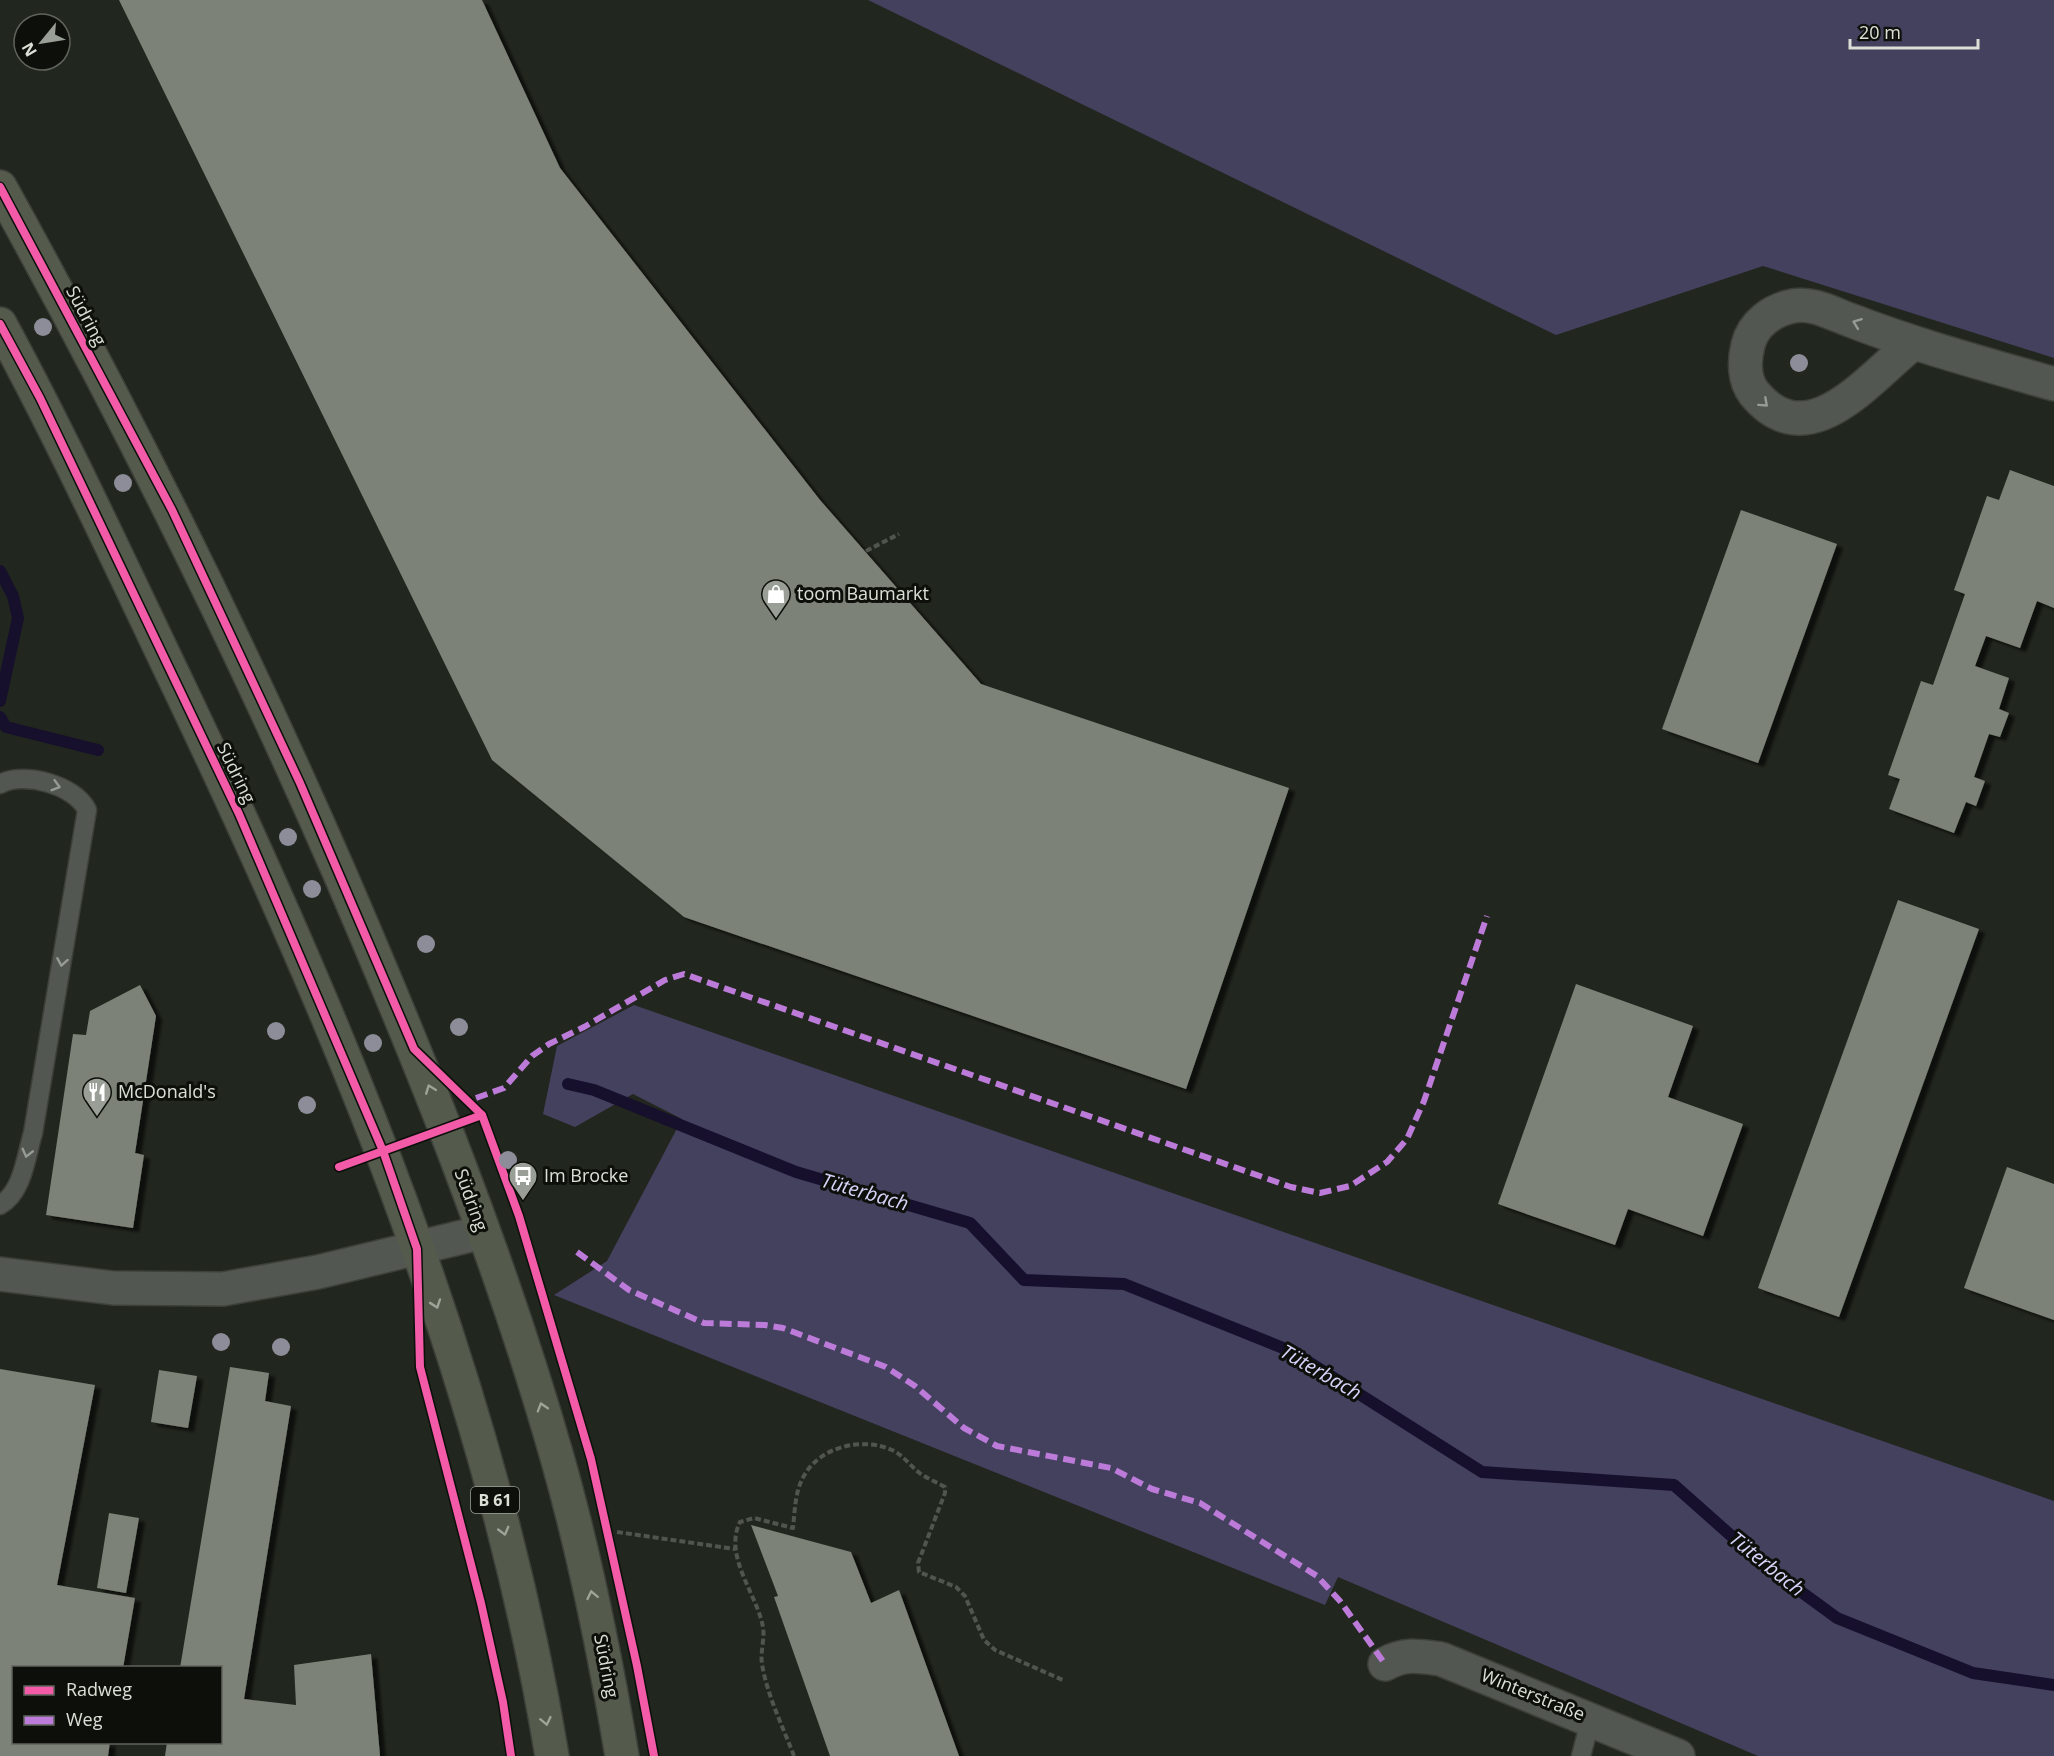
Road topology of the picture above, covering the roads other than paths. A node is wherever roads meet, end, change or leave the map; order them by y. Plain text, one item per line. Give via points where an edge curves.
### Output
1 (0, 187) edge
2 (0, 324) edge
3 (1912, 344) junction
4 (2054, 384) edge
5 (0, 784) edge
6 (0, 1205) edge
7 (483, 1232) junction
8 (417, 1249) junction
9 (0, 1274) edge
10 (1384, 1664) dead end
11 (1591, 1718) junction
12 (1664, 1753) edge
13 (552, 1756) edge
14 (622, 1756) edge
15 (1581, 1756) edge

7 -> 1 main road, Südring via 414,1049 300,783 172,510
2 - 8 main road, Südring / B 61 via 40,398 240,814 383,1151
3 -> 3 street via 1814,306 1794,305 1770,314 1756,327 1745,355 1745,370 1752,391 1764,405 1799,419 1835,408
3 - 4 street
5 -> 6 lane via 13,778 56,785 82,799 87,810 33,1133 23,1171 12,1195
7 - 8 street
14 -> 7 main road, Südring via 586,1568 560,1467
8 - 9 street via 286,1280 223,1289 113,1288
8 -> 13 main road, Südring / B 61 via 491,1482
10 - 11 street, Winterstraße via 1413,1655 1441,1659
11 - 12 street, Winterstraße
11 - 15 lane

